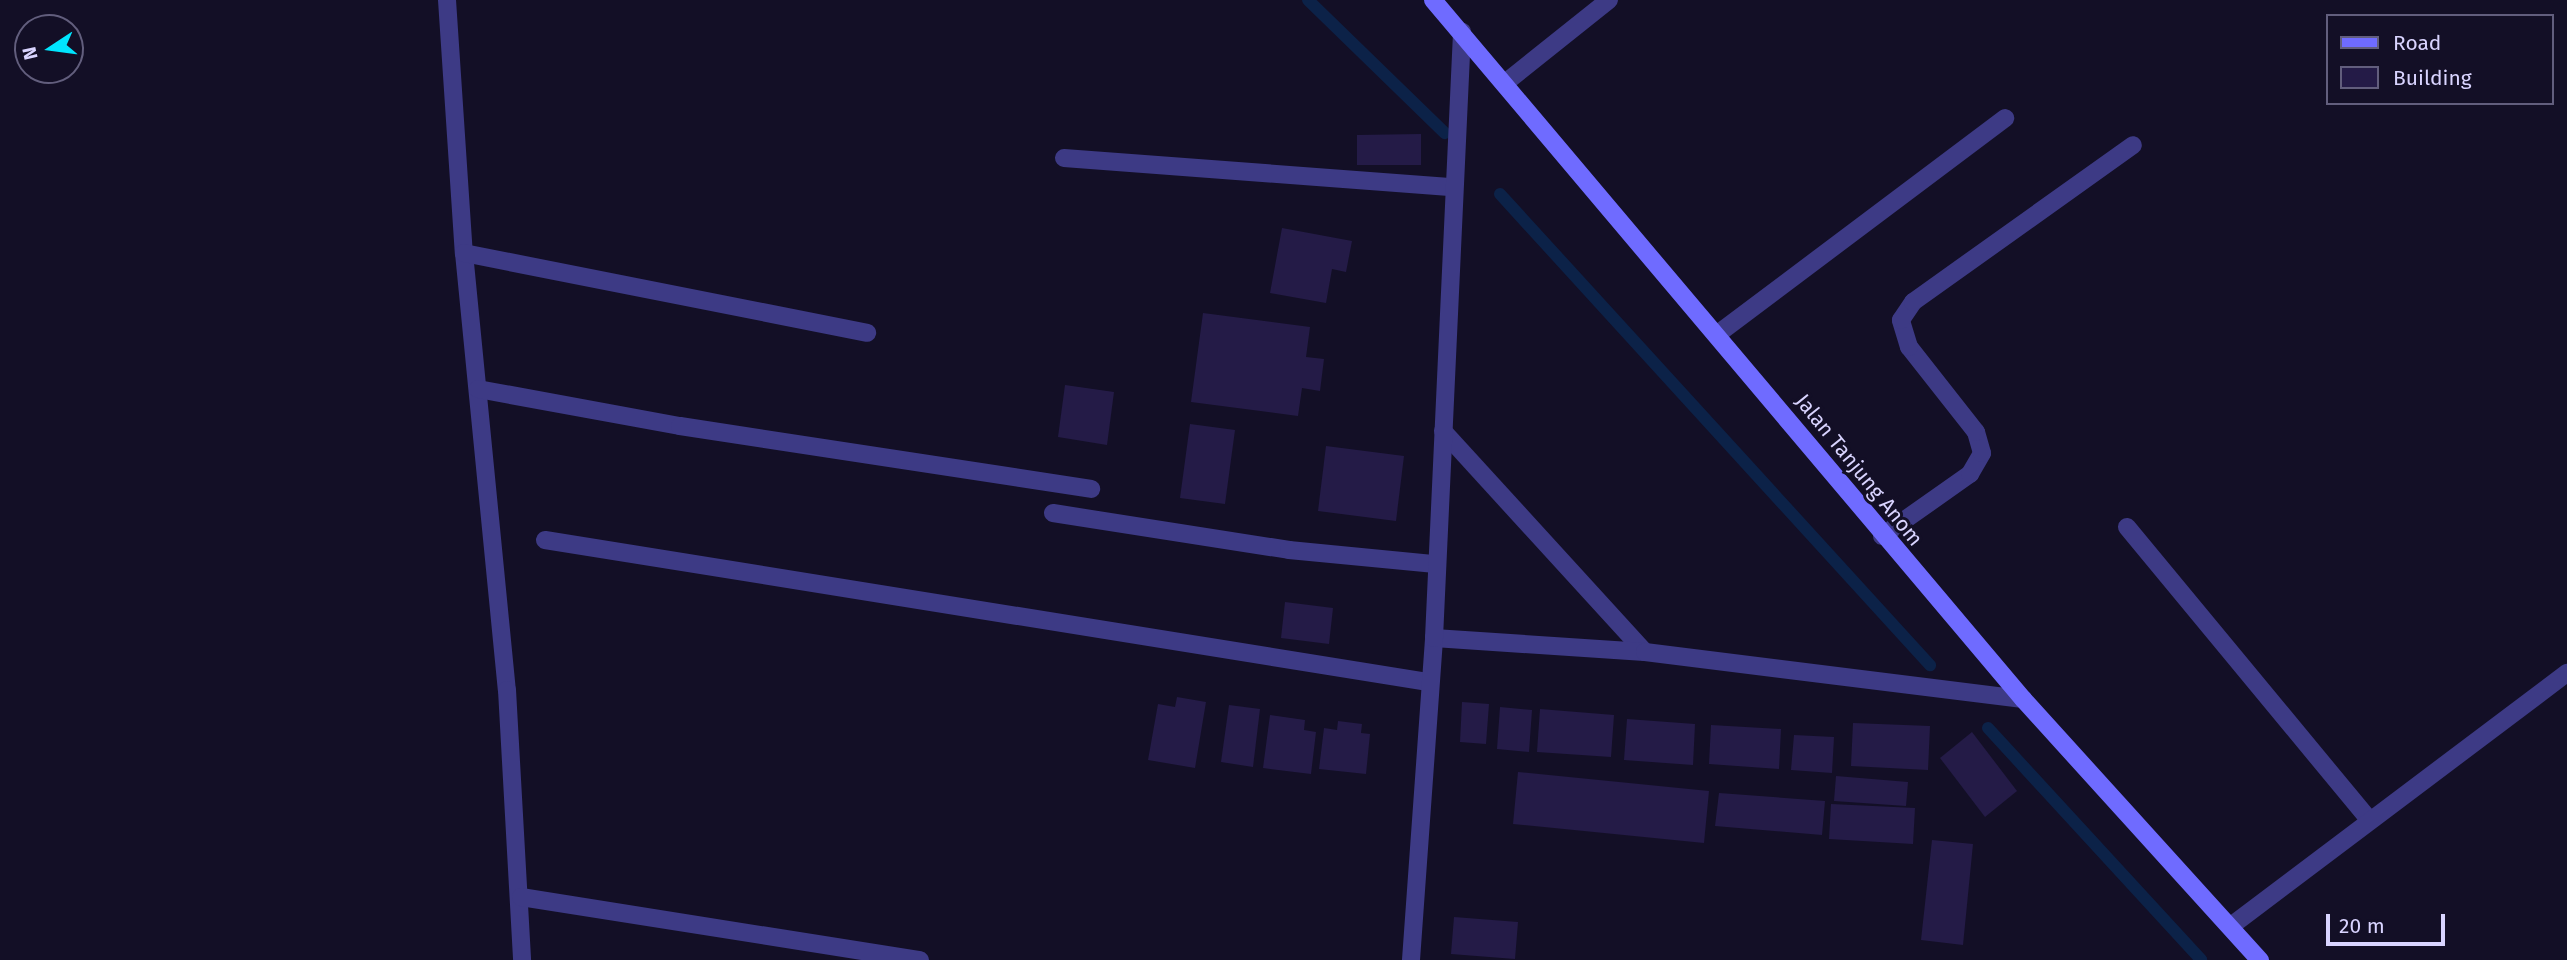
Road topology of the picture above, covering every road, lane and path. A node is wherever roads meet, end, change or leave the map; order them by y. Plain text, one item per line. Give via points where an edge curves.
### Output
1 (447, 0) edge
2 (1433, 0) edge
3 (1609, 0) edge
4 (1462, 32) junction
5 (1505, 83) junction
6 (2005, 118) dead end
7 (2133, 145) dead end
8 (1065, 158) dead end
9 (1453, 187) junction
10 (464, 253) junction
11 (867, 333) dead end
12 (1718, 333) junction
13 (478, 389) junction
14 (1443, 431) junction
15 (1091, 489) dead end
16 (1053, 513) dead end
17 (2127, 527) dead end
18 (1882, 536) junction
19 (545, 540) dead end
20 (1435, 564) junction
21 (1434, 638) junction
22 (1645, 652) junction
23 (2567, 673) edge
24 (1429, 682) junction
25 (2022, 699) junction
26 (2370, 821) junction
27 (521, 897) junction
28 (2231, 926) junction
29 (522, 960) edge
30 (920, 960) edge
31 (1411, 960) edge
32 (2260, 960) edge

1 - 10 street
2 - 4 main road, Jalan Tanjung Anom
3 - 5 street
4 - 5 main road, Jalan Tanjung Anom
4 - 9 street
5 - 12 main road, Jalan Tanjung Anom
6 - 12 street
7 - 18 street via 1913,302 1901,320 1909,347 1976,432 1982,453 1970,474
8 - 9 street
9 - 14 street
10 - 11 street
10 - 13 street
12 - 18 main road, Jalan Tanjung Anom
13 - 15 street via 680,426
13 - 27 street via 508,690
14 - 20 street
14 - 22 street
16 - 20 street via 1289,550
17 - 26 street
18 - 25 main road, Jalan Tanjung Anom
19 - 24 street
20 - 21 street
21 - 22 street
21 - 24 street
22 - 25 street
23 - 26 street
24 - 31 street
25 - 28 main road, Jalan Tanjung Anom
26 - 28 street
27 - 29 street
27 - 30 street
28 - 32 main road, Jalan Tanjung Anom

